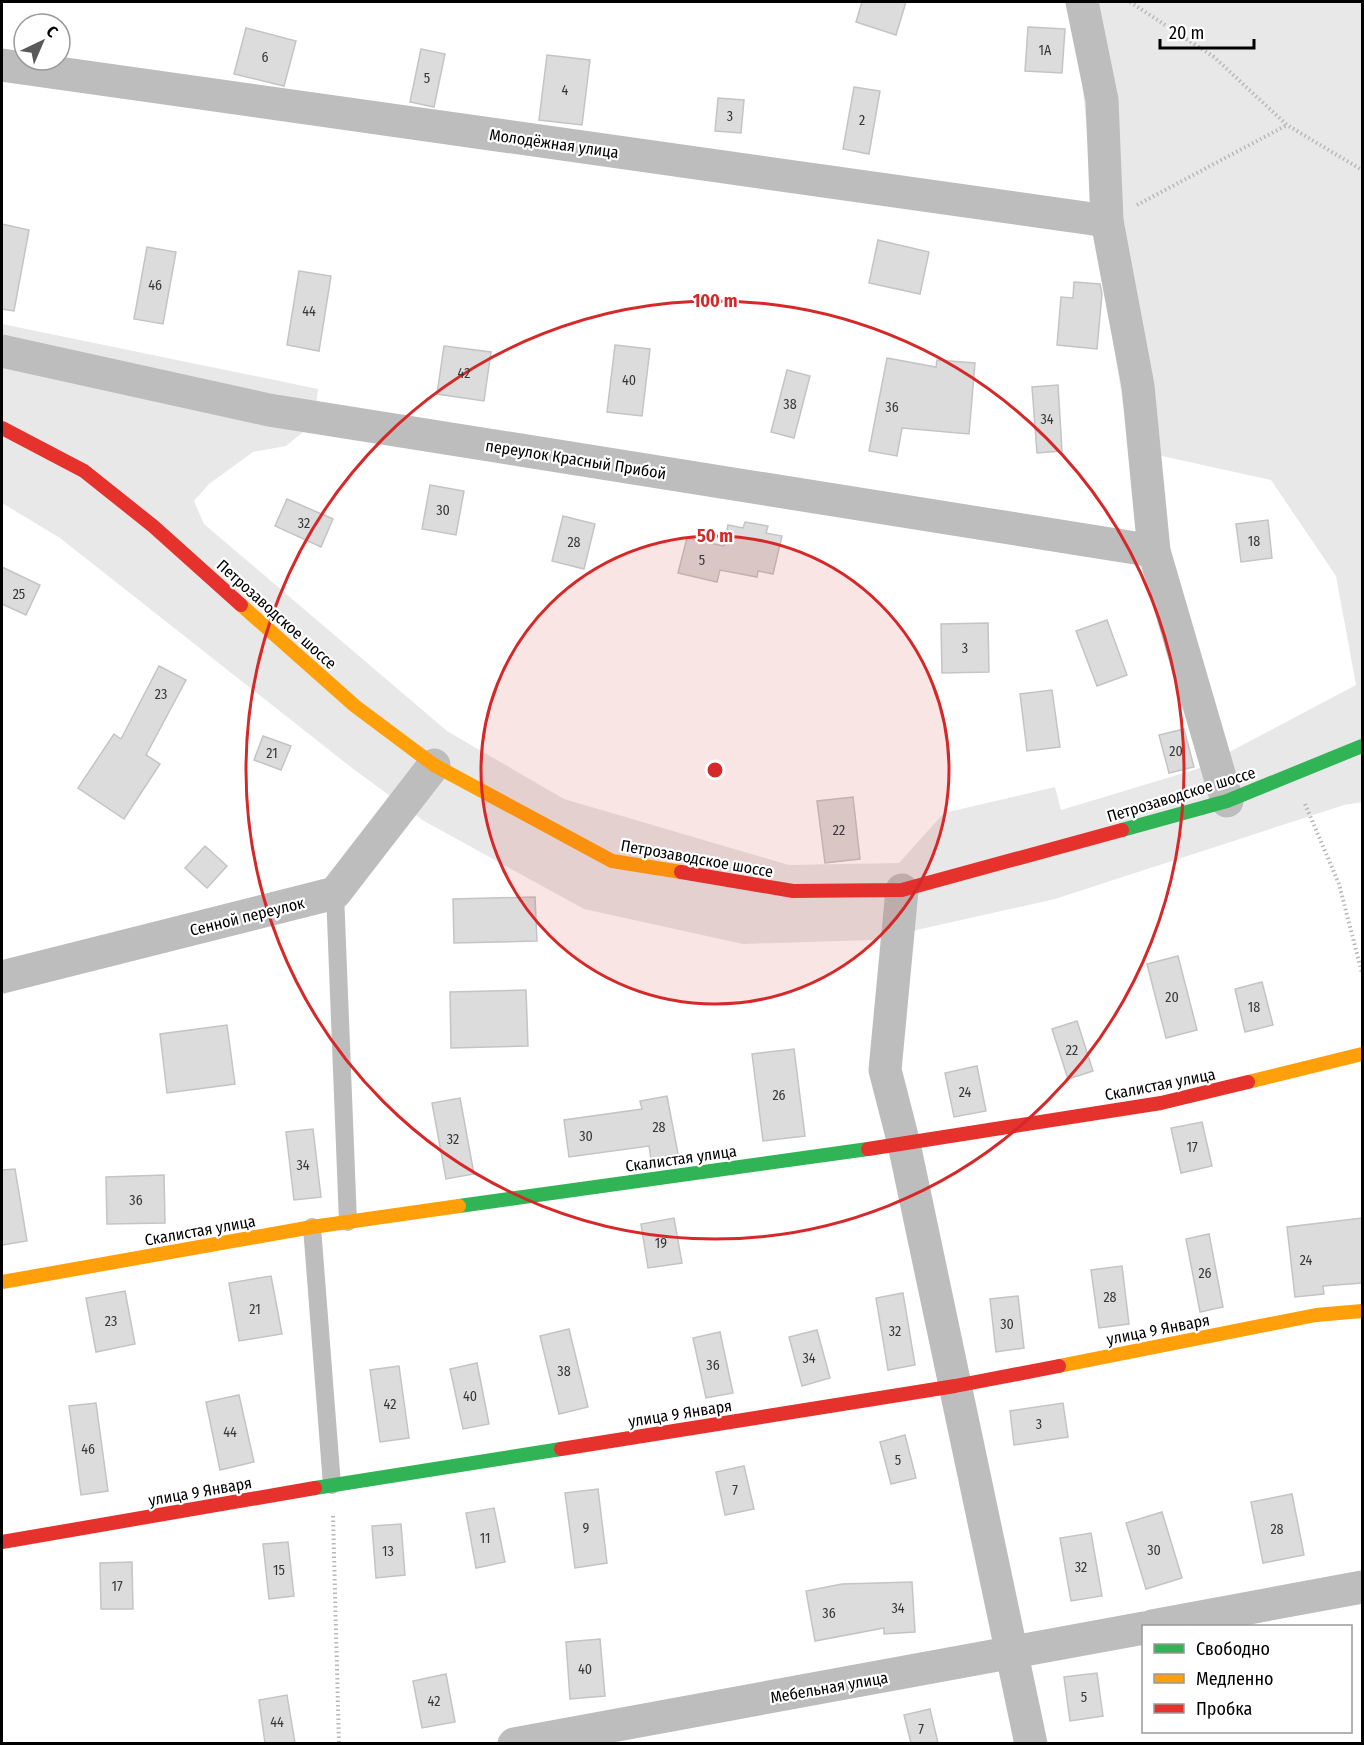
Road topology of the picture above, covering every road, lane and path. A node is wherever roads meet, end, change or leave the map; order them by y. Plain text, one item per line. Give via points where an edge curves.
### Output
1 (1082, 2) edge
2 (1130, 2) edge
3 (2, 65) edge
4 (1287, 125) junction
5 (1362, 170) edge
6 (1107, 221) junction
7 (2, 351) edge
8 (2, 428) edge
9 (1154, 551) junction
10 (1362, 746) edge
11 (434, 765) junction
12 (1293, 776) junction
13 (1227, 801) junction
14 (902, 890) junction
15 (335, 894) junction
16 (1362, 973) edge
17 (2, 977) edge
18 (1362, 1054) edge
19 (904, 1144) junction
20 (348, 1222) junction
21 (312, 1227) junction
22 (2, 1282) edge
23 (1362, 1311) edge
24 (955, 1386) junction
25 (332, 1485) junction
26 (2, 1542) edge
27 (1362, 1587) edge
28 (1157, 1625) edge
29 (1142, 1628) edge
30 (1012, 1653) junction
31 (339, 1743) edge
32 (514, 1743) edge
33 (1031, 1743) edge

1 - 6 street via 1102,100
2 - 4 path via 1214,57
3 - 6 street, Молодёжная улица
4 - 5 path
4 - 6 path
6 - 9 street via 1138,386
7 - 9 street, переулок Красный Прибой via 269,410
8 - 11 street, Петрозаводское шоссе via 84,471 153,525 355,706
9 - 13 street
10 - 12 street, Петрозаводское шоссе
11 - 14 street, Петрозаводское шоссе via 612,861 793,891
11 - 15 street
12 - 13 street, Петрозаводское шоссе
12 - 16 path via 1339,884
13 - 14 street, Петрозаводское шоссе
14 - 19 street via 885,1070
15 - 17 street, Сенной переулок
15 - 20 lane
18 - 19 street, Скалистая улица via 1161,1103
19 - 20 street, Скалистая улица
19 - 24 street
20 - 21 street, Скалистая улица
21 - 22 street, Скалистая улица
21 - 25 lane
23 - 24 street, улица 9 Января via 1316,1315
24 - 25 street, улица 9 Января
24 - 30 street
25 - 26 street, улица 9 Января
25 - 31 path
27 - 28 street
29 - 30 street, Мебельная улица
30 - 32 street, Мебельная улица
30 - 33 street

